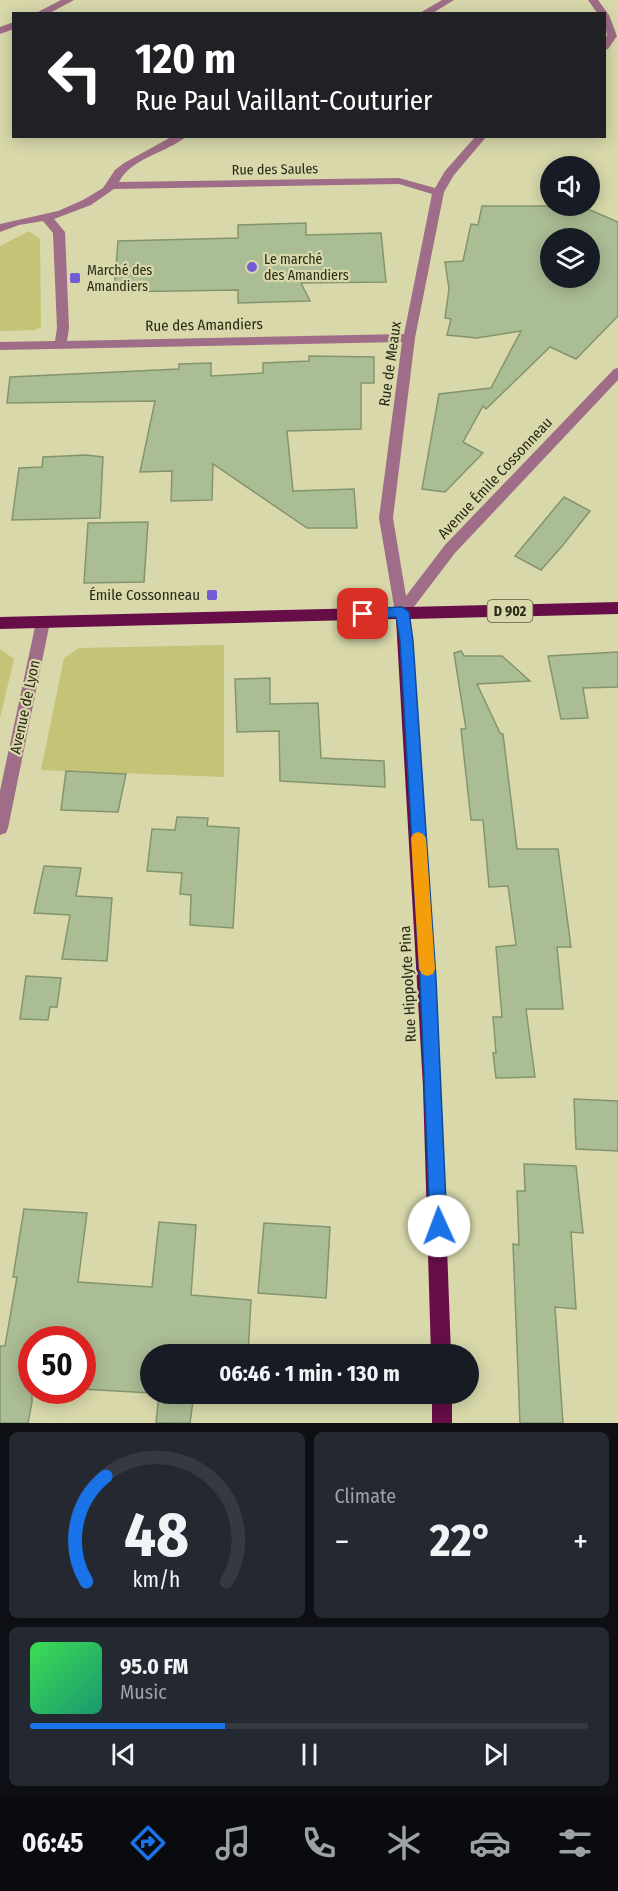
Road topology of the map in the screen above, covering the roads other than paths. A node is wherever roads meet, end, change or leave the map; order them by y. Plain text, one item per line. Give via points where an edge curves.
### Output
1 (69, 0) edge
2 (449, 0) edge
3 (593, 0) edge
4 (43, 12) edge
5 (427, 12) edge
6 (602, 12) edge
7 (606, 20) edge
8 (606, 44) edge
9 (178, 138) edge
10 (480, 138) edge
11 (110, 186) junction
12 (438, 192) junction
13 (47, 218) junction
14 (0, 228) edge
15 (409, 338) junction
16 (60, 345) junction
17 (0, 346) edge
18 (618, 372) edge
19 (618, 608) edge
20 (402, 612) junction
21 (43, 622) junction
22 (0, 623) edge
23 (0, 828) edge
24 (441, 1344) edge
25 (442, 1404) edge
26 (442, 1423) edge

1 - 4 street
2 - 5 street
3 - 6 street
7 - 8 street via 612,36
9 - 11 street via 118,172
10 - 12 street, Rue de Meaux via 449,173
11 - 12 street, Rue des Saules via 399,181
11 - 13 street via 70,211
12 - 15 street, Rue de Meaux
13 - 14 street via 30,218
13 - 16 street via 59,232 63,328
15 - 16 street, Rue des Amandiers
15 - 20 street, Rue de Meaux via 386,518
16 - 17 street, Rue des Amandiers
18 - 20 street, Avenue Émile Cossonneau via 450,549
19 - 20 main road, D 902
20 - 21 main road, D 902
20 - 24 main road, Rue Hippolyte Pina via 434,1090
21 - 22 main road, D 902
21 - 23 street, Avenue de Lyon
25 - 26 main road

